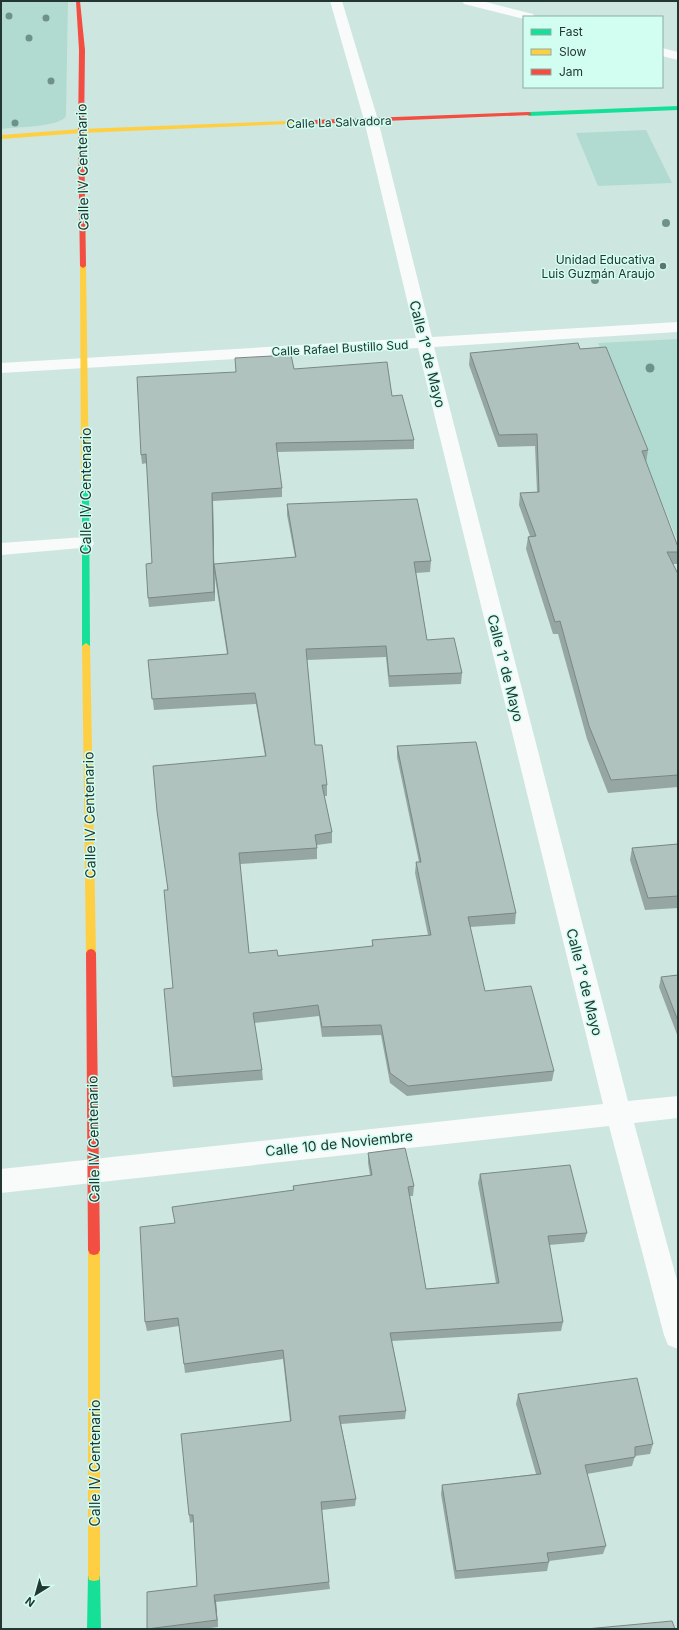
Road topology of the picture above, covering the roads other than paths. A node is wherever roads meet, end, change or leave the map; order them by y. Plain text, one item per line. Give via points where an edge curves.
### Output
1 (78, 1) edge
2 (336, 1) edge
3 (468, 1) edge
4 (525, 16) edge
5 (663, 52) edge
6 (678, 56) edge
7 (678, 108) edge
8 (371, 120) junction
9 (81, 131) junction
10 (1, 137) edge
11 (678, 327) edge
12 (425, 343) junction
13 (85, 363) junction
14 (1, 368) edge
15 (85, 542) junction
16 (1, 549) edge
17 (678, 1107) edge
18 (618, 1113) junction
19 (94, 1170) junction
20 (1, 1181) edge
21 (678, 1335) edge
22 (94, 1629) edge

1 - 9 street, Calle IV Centenario via 82,50
2 - 8 street, Calle 1° de Mayo
3 - 4 street
5 - 6 street
7 - 8 street, Calle La Salvadora
8 - 9 street, Calle La Salvadora
8 - 12 street, Calle 1° de Mayo
9 - 10 street, Calle La Salvadora
9 - 13 street, Calle IV Centenario
11 - 12 street, Calle Rafael Bustillo Sud
12 - 13 street, Calle Rafael Bustillo Sud
12 - 18 street, Calle 1° de Mayo
13 - 14 street, Calle Rafael Bustillo Sud
13 - 15 street, Calle IV Centenario
15 - 16 street
15 - 19 street, Calle IV Centenario
17 - 18 street, Calle 10 de Noviembre
18 - 19 street, Calle 10 de Noviembre
18 - 21 street, Calle 1° de Mayo
19 - 20 street, Calle 10 de Noviembre
19 - 22 street, Calle IV Centenario

